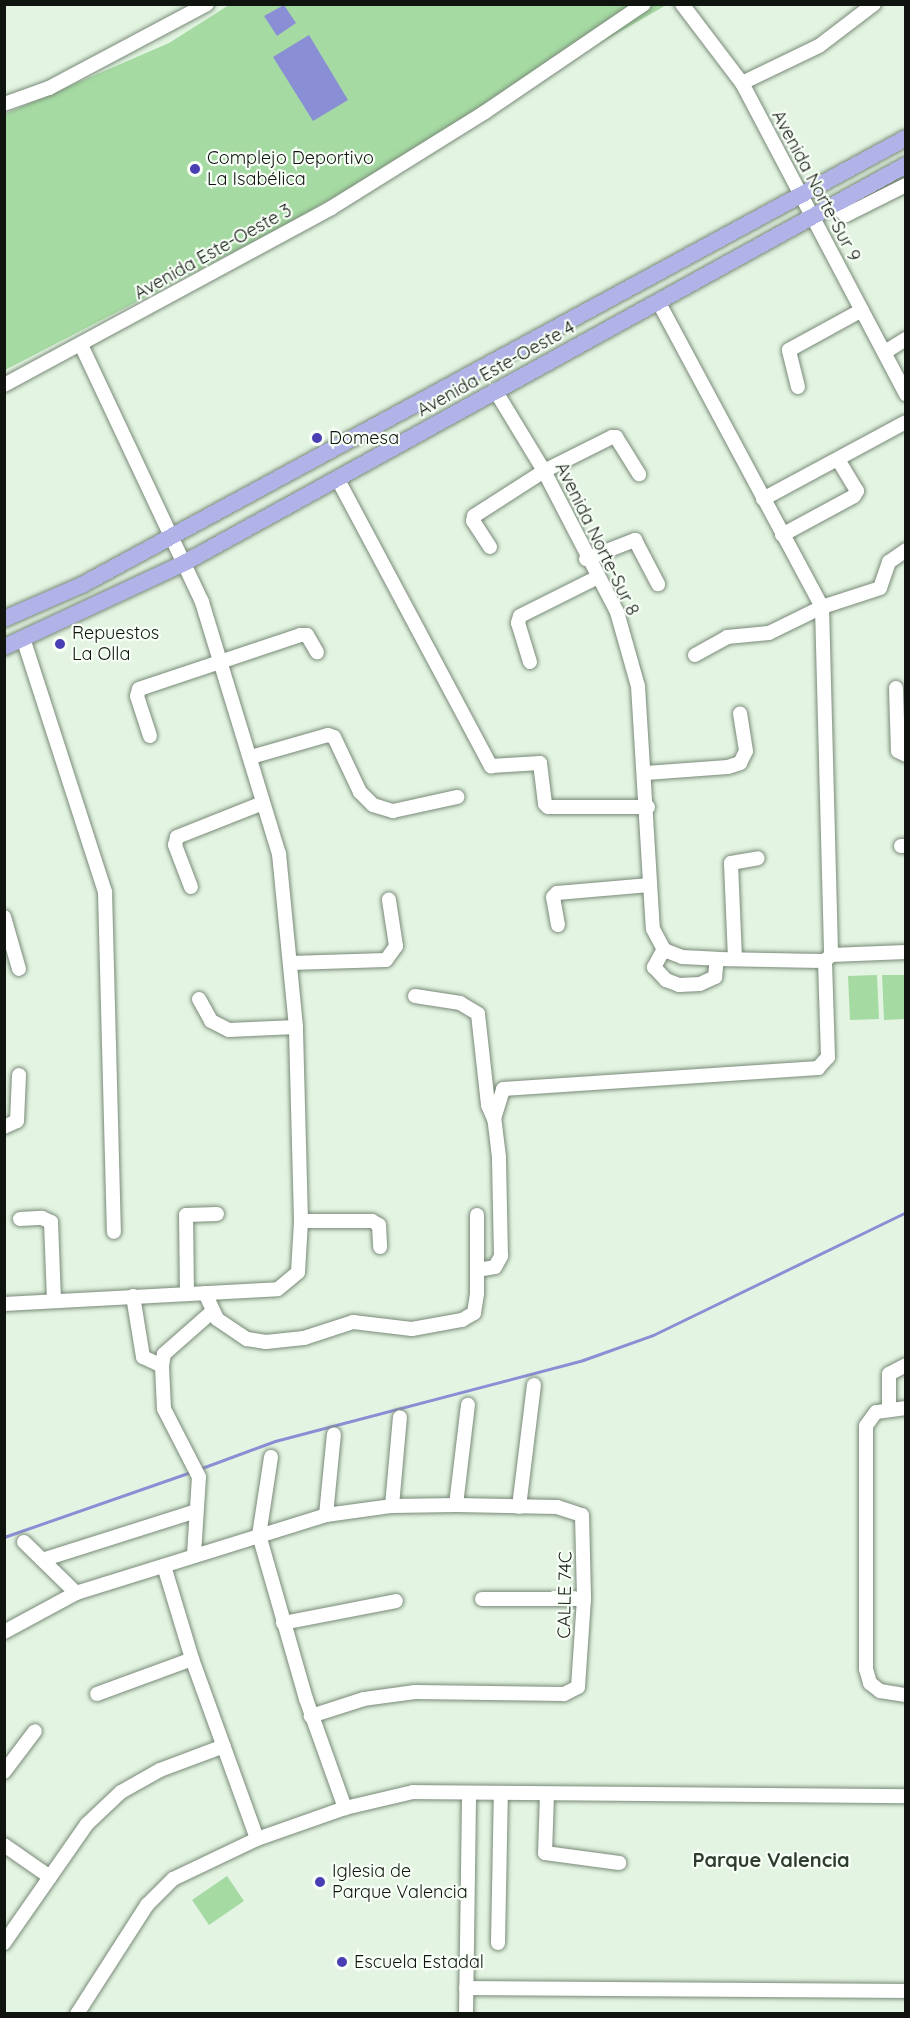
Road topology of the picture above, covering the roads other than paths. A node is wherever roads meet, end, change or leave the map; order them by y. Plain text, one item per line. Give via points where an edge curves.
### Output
1 (207, 4) edge
2 (644, 4) edge
3 (682, 4) edge
4 (874, 4) edge
5 (742, 83) junction
6 (4, 105) edge
7 (906, 138) edge
8 (906, 165) edge
9 (906, 185) edge
10 (799, 196) junction
11 (833, 205) junction
12 (811, 217) junction
13 (659, 303) junction
14 (862, 310) junction
15 (906, 339) edge
16 (81, 345) junction
17 (885, 352) junction
18 (4, 385) edge
19 (798, 387) dead end
20 (495, 390) junction
21 (906, 394) edge
22 (906, 422) edge
23 (838, 459) junction
24 (544, 471) junction
25 (639, 474) dead end
26 (337, 478) junction
27 (763, 499) junction
28 (174, 534) junction
29 (782, 535) junction
30 (490, 547) dead end
31 (906, 550) edge
32 (586, 559) junction
33 (186, 562) junction
34 (596, 578) junction
35 (658, 584) dead end
36 (822, 607) junction
37 (4, 619) edge
38 (23, 638) junction
39 (4, 647) edge
40 (318, 652) dead end
41 (695, 655) dead end
42 (221, 660) junction
43 (530, 662) dead end
44 (896, 688) dead end
45 (740, 713) dead end
46 (150, 736) dead end
47 (906, 755) edge
48 (251, 757) junction
49 (646, 772) junction
50 (457, 797) dead end
51 (263, 803) junction
52 (648, 807) junction
53 (758, 858) dead end
54 (650, 885) junction
55 (191, 887) dead end
56 (389, 900) dead end
57 (4, 917) edge
58 (558, 925) dead end
59 (664, 949) junction
60 (906, 952) edge
61 (828, 958) junction
62 (717, 959) junction
63 (735, 959) junction
64 (290, 963) junction
65 (19, 969) dead end
66 (415, 996) dead end
67 (200, 999) dead end
68 (296, 1027) junction
69 (19, 1075) dead end
70 (494, 1119) junction
71 (4, 1127) edge
72 (217, 1214) dead end
73 (477, 1215) dead end
74 (20, 1219) dead end
75 (300, 1221) junction
76 (114, 1232) dead end
77 (380, 1247) dead end
78 (477, 1270) junction
79 (205, 1293) junction
80 (187, 1294) junction
81 (133, 1296) junction
82 (54, 1301) junction
83 (4, 1304) edge
84 (213, 1311) junction
85 (906, 1365) edge
86 (162, 1366) junction
87 (534, 1385) dead end
88 (468, 1406) dead end
89 (889, 1407) junction
90 (906, 1408) edge
91 (400, 1417) dead end
92 (334, 1434) dead end
93 (271, 1457) dead end
94 (456, 1505) junction
95 (392, 1506) junction
96 (519, 1507) junction
97 (196, 1511) junction
98 (326, 1515) junction
99 (259, 1535) junction
100 (24, 1542) dead end
101 (194, 1554) junction
102 (45, 1559) junction
103 (164, 1566) junction
104 (76, 1593) junction
105 (482, 1599) dead end
106 (584, 1599) junction
107 (396, 1600) dead end
108 (8, 1623) edge
109 (283, 1623) junction
110 (192, 1659) junction
111 (97, 1694) dead end
112 (906, 1695) edge
113 (311, 1716) junction
114 (35, 1731) dead end
115 (224, 1746) junction
116 (4, 1772) edge
117 (468, 1793) junction
118 (501, 1793) junction
119 (547, 1794) junction
120 (906, 1796) edge
121 (345, 1808) junction
122 (257, 1839) junction
123 (4, 1845) edge
124 (620, 1863) dead end
125 (50, 1877) junction
126 (4, 1942) edge
127 (498, 1943) dead end
128 (466, 1988) junction
129 (906, 1991) edge
130 (77, 2013) edge
131 (466, 2013) edge

1 - 6 street via 49,88
2 - 16 street, Avenida Este-Oeste 3 via 485,112 331,208
3 - 5 street, Avenida Norte-Sur 9
4 - 5 street via 819,46
5 - 10 street, Avenida Norte-Sur 9
7 - 10 main road
8 - 11 main road, Avenida Este-Oeste 4
9 - 11 street via 846,215
10 - 12 street, Avenida Norte-Sur 9
10 - 28 main road
11 - 12 main road, Avenida Este-Oeste 4
12 - 13 main road, Avenida Este-Oeste 4
12 - 14 street, Avenida Norte-Sur 9
13 - 20 main road, Avenida Este-Oeste 4
13 - 27 street
14 - 17 street, Avenida Norte-Sur 9
14 - 19 street via 789,350
15 - 17 street
16 - 18 street, Avenida Este-Oeste 3
16 - 28 street
17 - 21 street, Avenida Norte-Sur 9
20 - 24 street, Avenida Norte-Sur 8
20 - 26 main road, Avenida Este-Oeste 4
22 - 23 street
23 - 27 street
23 - 29 street via 857,491 854,496
24 - 25 street via 616,437
24 - 30 street via 474,516
24 - 32 street, Avenida Norte-Sur 8
26 - 33 main road, Avenida Este-Oeste 4
26 - 52 street via 491,766 540,763 548,807
27 - 29 street
28 - 33 street
28 - 37 main road via 82,585
29 - 36 street
31 - 36 street via 889,562 880,588
32 - 34 street, Avenida Norte-Sur 8
32 - 35 street via 635,540
33 - 38 main road, Avenida Este-Oeste 4
33 - 42 street
34 - 43 street via 520,616 518,623
34 - 49 street, Avenida Norte-Sur 8 via 616,612 638,686
36 - 41 street via 769,633 727,637
36 - 61 street
38 - 39 main road, Avenida Este-Oeste 4
38 - 76 street via 105,892
40 - 42 street via 307,635 300,635
42 - 46 street via 139,689 137,696
42 - 48 street
44 - 47 street via 898,751
45 - 49 street via 746,751 740,763
48 - 50 street via 328,735 334,737 360,792 373,805 393,811
48 - 51 street
49 - 52 street, Avenida Norte-Sur 8
51 - 55 street via 177,837 175,845
51 - 64 street via 279,854
52 - 54 street, Avenida Norte-Sur 8
53 - 63 street via 730,863
54 - 58 street via 557,893 553,897
54 - 59 street, Avenida Norte-Sur 8 via 653,928
56 - 64 street via 396,946 386,960
57 - 65 street
59 - 62 street via 682,957
59 - 62 street via 654,960 654,967 666,980 680,985 700,984 715,976
60 - 61 street
61 - 63 street
61 - 70 street via 828,1057 818,1068 508,1086 498,1098
62 - 63 street
64 - 68 street
66 - 70 street via 460,1003 478,1014 488,1105
67 - 68 street via 211,1021 229,1030
68 - 75 street
69 - 71 street via 17,1121
70 - 78 street via 502,1250 495,1267
72 - 80 street via 186,1215
73 - 78 street
74 - 82 street via 42,1218 51,1222
75 - 77 street via 372,1221 379,1225
75 - 79 street via 298,1272 289,1283 278,1289
78 - 84 street via 474,1313 462,1320 426,1328 353,1322 304,1338 266,1342 232,1330
79 - 80 street
79 - 84 street
80 - 81 street
81 - 82 street
81 - 86 street via 143,1357
82 - 83 street
84 - 86 street via 164,1354
85 - 89 street via 890,1374
86 - 97 street via 164,1409 189,1451 199,1477
87 - 96 street
88 - 94 street
89 - 90 street
89 - 112 street via 872,1415 866,1426 866,1669 870,1683 880,1691
91 - 95 street
92 - 98 street
93 - 99 street
94 - 95 street
94 - 96 street
95 - 98 street
96 - 106 street, CALLE 74C via 572,1509 582,1515
97 - 101 street
97 - 102 street
98 - 99 street
99 - 101 street
99 - 109 street
100 - 102 street
101 - 103 street
102 - 104 street
103 - 104 street
103 - 110 street
104 - 108 street
105 - 106 street
106 - 113 street, CALLE 74C via 578,1687 564,1694 415,1692 364,1699
107 - 109 street
109 - 113 street
110 - 111 street
110 - 115 street
113 - 121 street
114 - 116 street
115 - 122 street
115 - 125 street via 160,1770 121,1792 87,1824
117 - 118 street
117 - 121 street via 413,1792
117 - 128 street
118 - 119 street
118 - 127 street
119 - 120 street
119 - 124 street via 545,1853
121 - 122 street
122 - 130 street via 173,1879 147,1905
123 - 125 street
125 - 126 street
128 - 129 street
128 - 131 street

